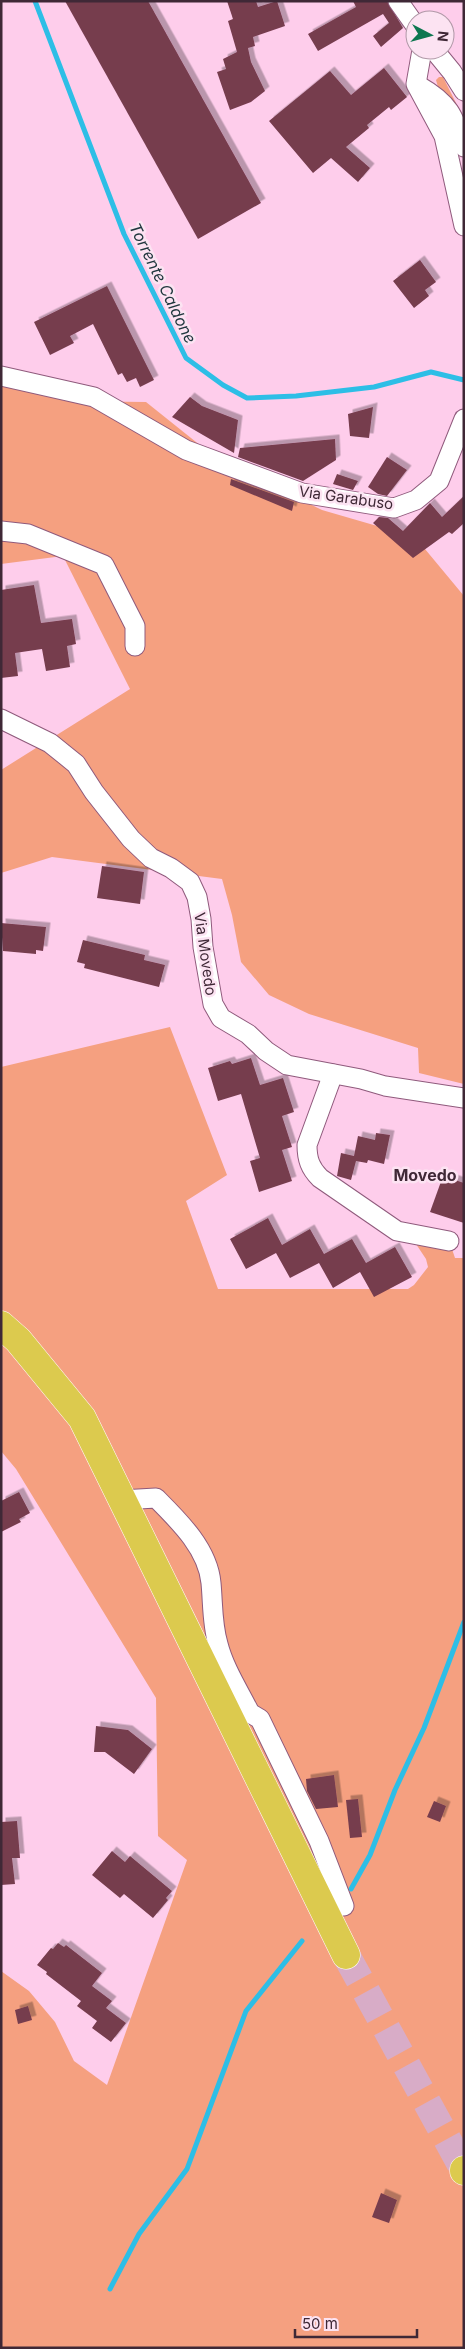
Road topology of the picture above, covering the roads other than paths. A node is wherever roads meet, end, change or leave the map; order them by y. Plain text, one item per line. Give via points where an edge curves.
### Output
1 (420, 60) edge
2 (442, 60) edge
3 (416, 84) junction
4 (464, 92) edge
5 (464, 147) edge
6 (464, 226) edge
7 (1, 376) edge
8 (464, 419) edge
9 (1, 531) edge
10 (136, 646) dead end
11 (1, 719) edge
12 (333, 1074) junction
13 (464, 1098) edge
14 (449, 1241) dead end
15 (1, 1325) edge
16 (121, 1500) junction
17 (344, 1906) dead end
18 (346, 1955) tunnel mouth

1 - 3 street
2 - 4 street
3 - 5 street via 433,94 454,116
3 - 6 street via 444,136
7 - 8 street, Via Garabuso via 94,397 186,450 302,493 394,508 416,500 439,481
9 - 10 street via 28,534 104,565 135,626
11 - 12 street, Via Movedo via 50,743 76,764 130,839 151,858 190,882 201,919 212,1004 221,1018 287,1064
12 - 13 street, Via Movedo via 393,1088
12 - 14 street via 307,1145 312,1169 320,1178 397,1231
15 - 16 highway via 18,1340 82,1418
16 - 17 street via 156,1498 182,1525 203,1556 211,1581 218,1645 250,1713 260,1719 319,1841
16 - 18 highway

